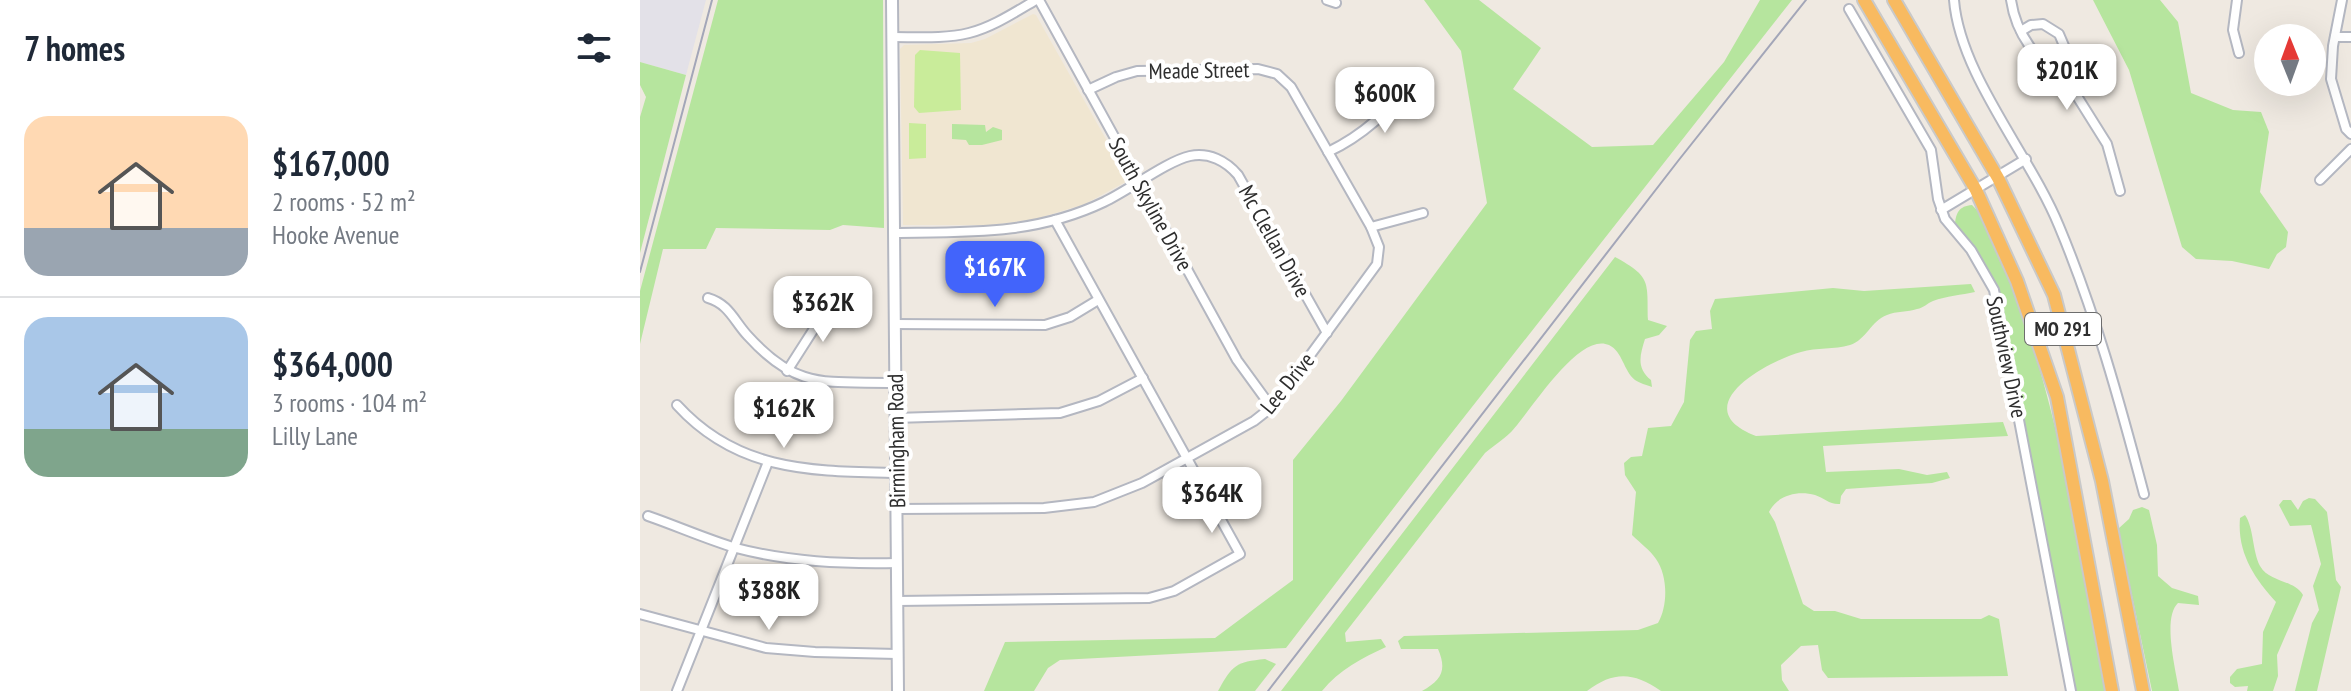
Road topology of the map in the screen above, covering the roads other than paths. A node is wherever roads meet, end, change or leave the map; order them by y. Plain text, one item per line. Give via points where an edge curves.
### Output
1 (892, 0) edge
2 (1038, 0) edge
3 (1864, 0) edge
4 (1894, 0) edge
5 (1954, 0) edge
6 (2011, 0) edge
7 (2237, 0) edge
8 (2342, 0) edge
9 (1849, 9) dead end
10 (2021, 31) junction
11 (893, 37) junction
12 (2335, 37) junction
13 (2351, 37) edge
14 (2239, 53) dead end
15 (2070, 70) junction
16 (1414, 81) dead end
17 (1088, 90) junction
18 (2351, 134) edge
19 (2351, 149) edge
20 (1328, 152) junction
21 (2026, 159) junction
22 (1998, 178) junction
23 (2320, 180) dead end
24 (1139, 183) junction
25 (1976, 190) junction
26 (2120, 191) dead end
27 (1941, 210) junction
28 (1423, 213) dead end
29 (1055, 220) junction
30 (1371, 227) junction
31 (895, 233) junction
32 (708, 298) dead end
33 (833, 299) dead end
34 (1098, 300) junction
35 (894, 324) junction
36 (1327, 333) junction
37 (787, 371) junction
38 (1143, 378) junction
39 (895, 383) junction
40 (1269, 404) junction
41 (677, 405) dead end
42 (895, 418) junction
43 (1188, 457) junction
44 (768, 462) junction
45 (895, 473) junction
46 (2144, 494) dead end
47 (897, 509) junction
48 (648, 516) dead end
49 (734, 547) junction
50 (897, 563) junction
51 (897, 601) junction
52 (640, 614) edge
53 (699, 631) junction
54 (897, 654) junction
55 (677, 691) edge
56 (898, 691) edge
57 (2071, 691) edge
58 (2112, 691) edge
59 (2143, 691) edge

1 - 11 street, Birmingham Road
2 - 11 street via 971,33
2 - 17 street, South Skyline Drive
3 - 25 highway, MO 291
4 - 22 highway, MO 291
5 - 21 street via 1968,56
6 - 10 street
7 - 14 street via 2233,30
8 - 12 street
9 - 27 street, Southview Drive via 1927,141
10 - 15 street via 2047,65
10 - 15 street via 2037,24 2055,29
11 - 31 street, Birmingham Road
12 - 13 street
12 - 18 street via 2331,79
15 - 26 street via 2080,102 2107,144
16 - 20 street via 1375,123
17 - 20 street, Meade Street via 1137,71 1268,71 1291,87
17 - 24 street, South Skyline Drive
19 - 23 street
20 - 30 street, Meade Street
21 - 22 street
21 - 46 street via 2059,224 2100,338
22 - 25 street
22 - 59 highway, MO 291 via 2054,295 2102,481
24 - 29 street, Mc Clellan Drive
24 - 36 street, Mc Clellan Drive via 1187,157 1204,155 1226,164 1238,175
24 - 40 street, South Skyline Drive via 1237,360
25 - 27 street
25 - 58 highway, MO 291 via 2017,281 2057,397
27 - 57 street, Southview Drive via 1994,290
28 - 30 street
29 - 31 street, Mc Clellan Drive via 995,232
29 - 34 street
30 - 36 street, Lee Drive via 1379,247 1377,264
31 - 35 street, Birmingham Road
32 - 37 street via 724,304 765,354
33 - 37 street
34 - 35 street via 1045,325
34 - 38 street
35 - 39 street, Birmingham Road
36 - 40 street, Lee Drive via 1276,402
37 - 39 street via 817,381
38 - 42 street via 1060,413
38 - 43 street
39 - 42 street, Birmingham Road
40 - 43 street, Lee Drive via 1254,421
41 - 44 street via 707,432
42 - 45 street, Birmingham Road
43 - 47 street, Lee Drive via 1118,494 1070,507
43 - 51 street via 1240,554 1174,591 1149,598
44 - 45 street via 806,470
44 - 49 street
45 - 47 street, Birmingham Road
47 - 50 street, Birmingham Road
48 - 49 street
49 - 50 street via 825,563
49 - 53 street
50 - 51 street, Birmingham Road
51 - 54 street, Birmingham Road
52 - 53 street
53 - 54 street via 791,651
53 - 55 street
54 - 56 street, Birmingham Road

